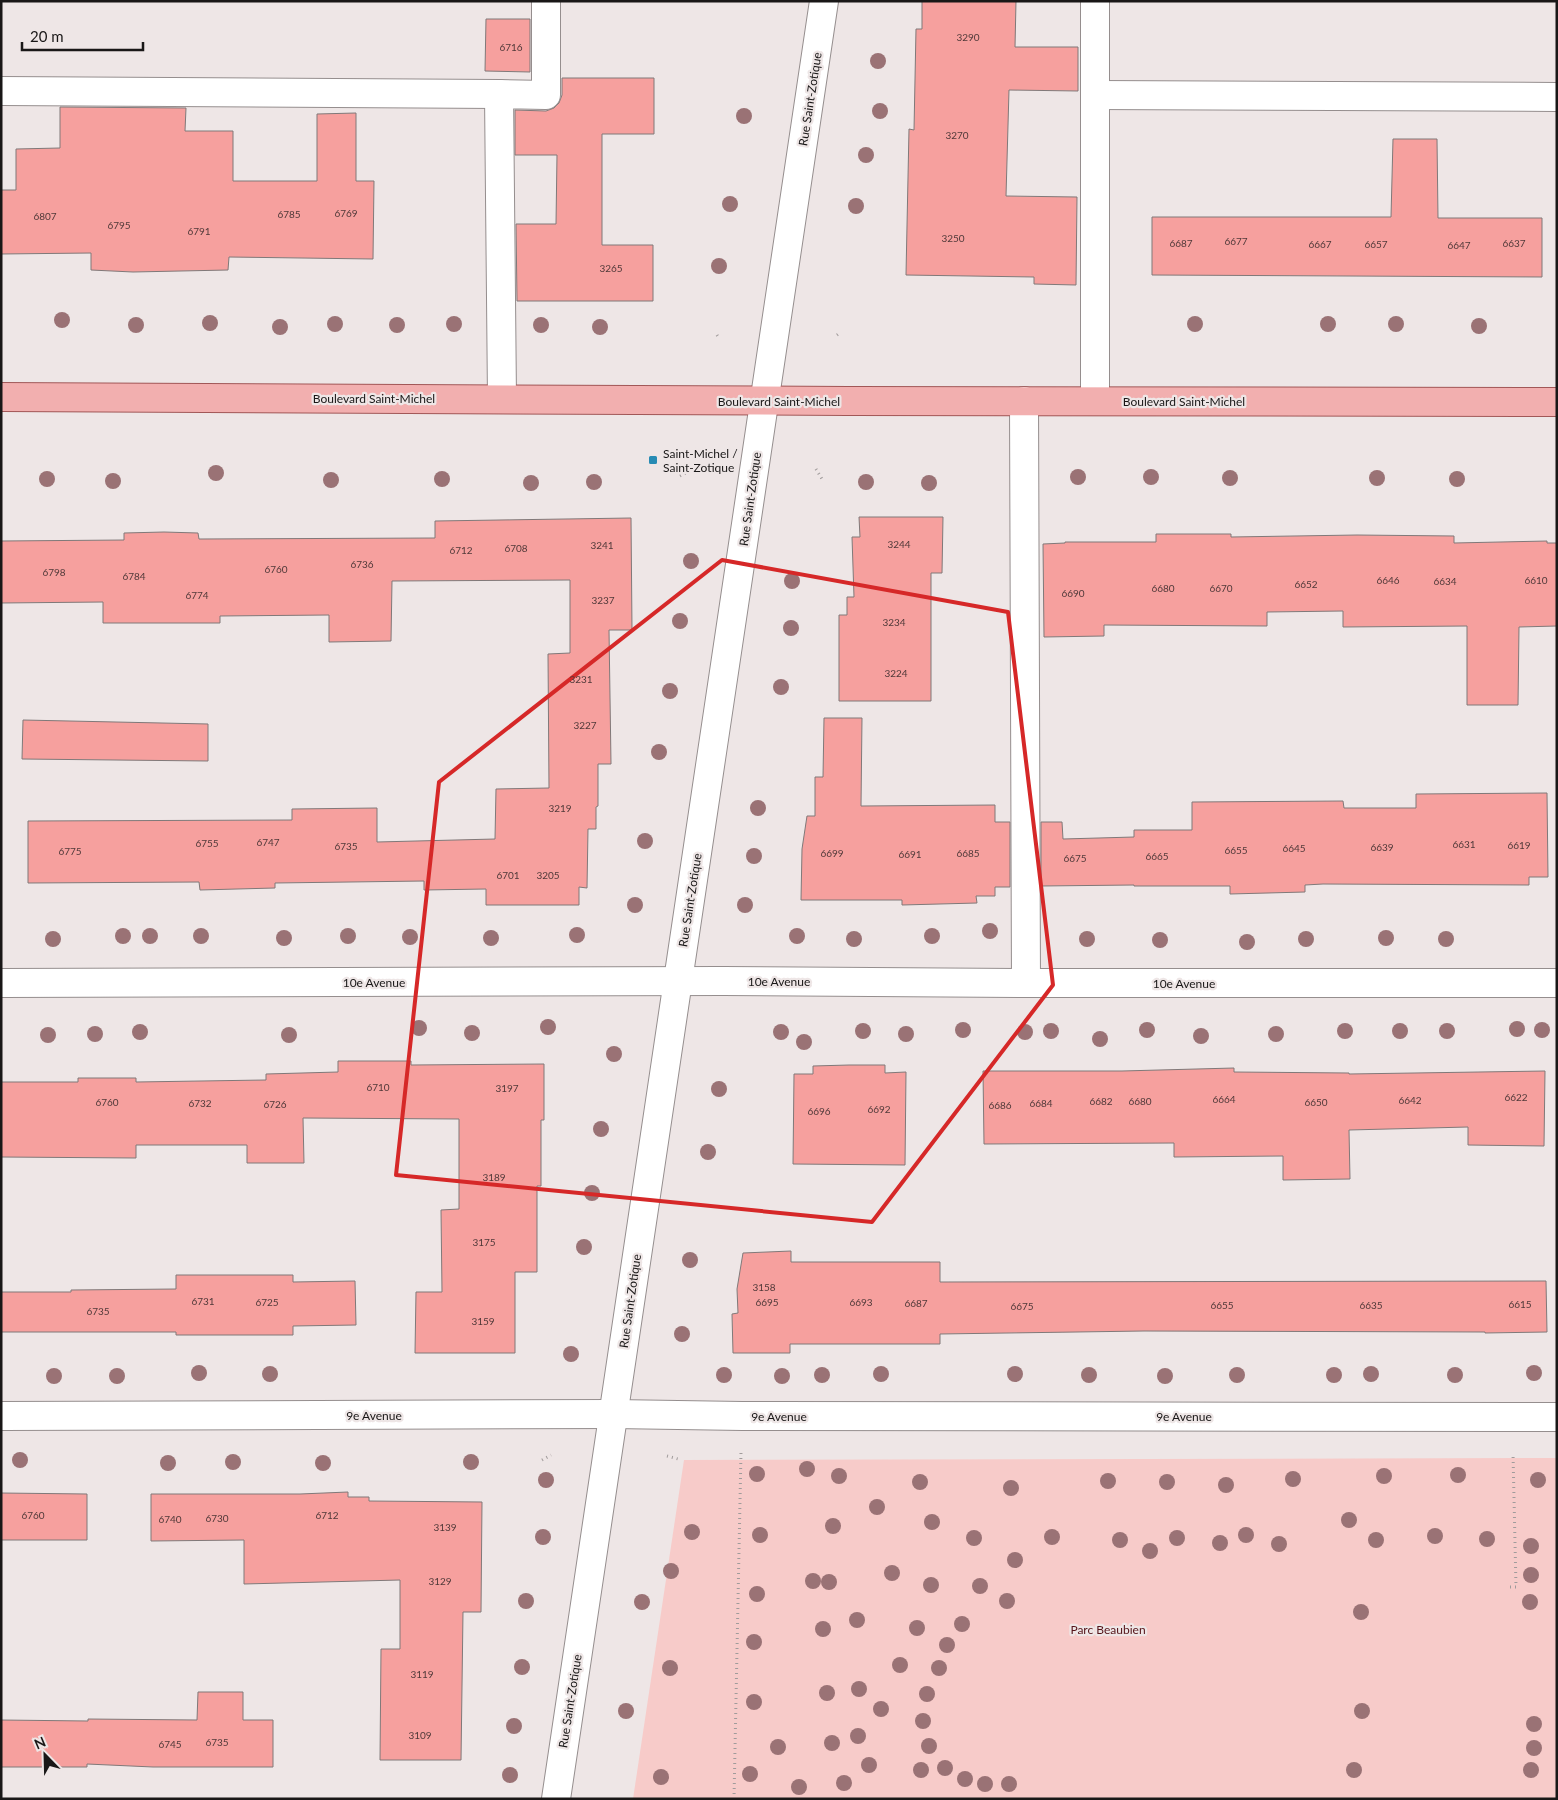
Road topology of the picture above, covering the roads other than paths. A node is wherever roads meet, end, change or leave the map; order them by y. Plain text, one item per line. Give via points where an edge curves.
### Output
1 (546, 1) edge
2 (824, 1) edge
3 (1095, 1) edge
4 (1, 92) edge
5 (498, 94) junction
6 (1096, 95) junction
7 (1557, 97) edge
8 (1, 397) edge
9 (502, 399) junction
10 (764, 400) junction
11 (1024, 401) junction
12 (1095, 401) junction
13 (1557, 402) edge
14 (678, 981) junction
15 (1, 982) edge
16 (1026, 983) junction
17 (1557, 983) edge
18 (614, 1414) junction
19 (1, 1416) edge
20 (1557, 1417) edge
21 (556, 1799) edge

1 - 5 street via 546,95
2 - 10 street, Rue Saint-Zotique
3 - 6 street
4 - 5 street
5 - 9 street
6 - 7 street
6 - 12 street
8 - 9 main road, Boulevard Saint-Michel
9 - 10 main road, Boulevard Saint-Michel
10 - 11 main road, Boulevard Saint-Michel
10 - 14 street, Rue Saint-Zotique
11 - 12 main road, Boulevard Saint-Michel
11 - 16 street
12 - 13 main road, Boulevard Saint-Michel
14 - 15 street, 10e Avenue
14 - 16 street, 10e Avenue
14 - 18 street, Rue Saint-Zotique
16 - 17 street, 10e Avenue
18 - 19 street, 9e Avenue
18 - 20 street, 9e Avenue
18 - 21 street, Rue Saint-Zotique

